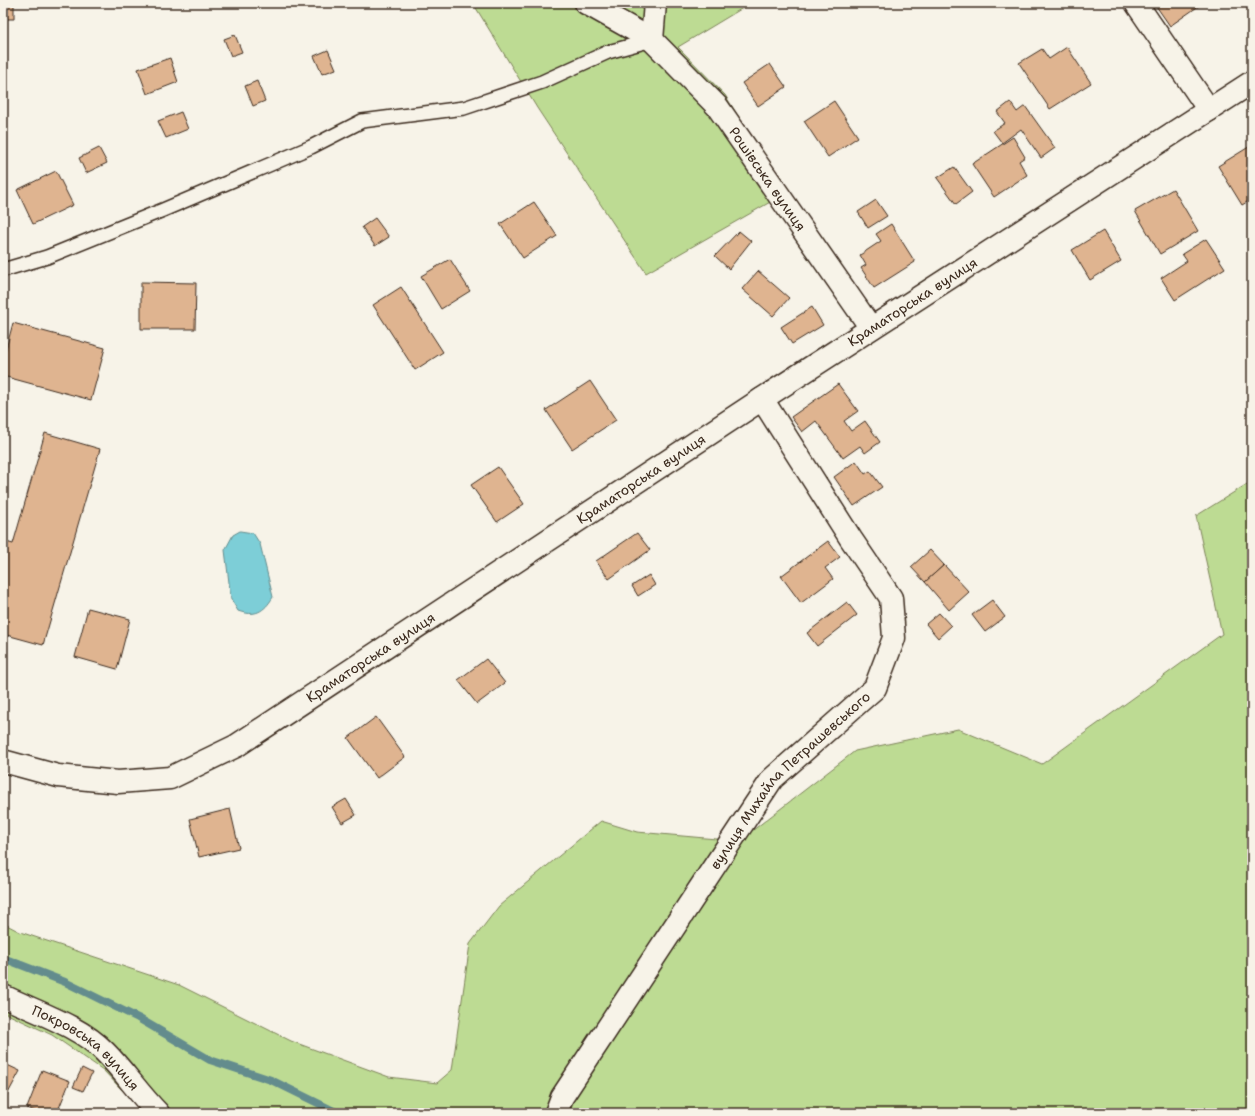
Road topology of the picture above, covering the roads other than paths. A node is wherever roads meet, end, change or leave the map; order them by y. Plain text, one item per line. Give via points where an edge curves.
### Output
1 (586, 3) edge
2 (655, 3) edge
3 (1136, 3) edge
4 (652, 40) junction
5 (1252, 82) edge
6 (1209, 110) junction
7 (3, 270) edge
8 (871, 328) junction
9 (762, 399) junction
10 (3, 761) edge
11 (3, 996) edge
12 (158, 1113) edge
13 (556, 1113) edge

1 - 4 street, Рошівська вулиця
2 - 4 street
3 - 6 street
4 - 7 lane via 608,52 542,82 464,108 362,121 311,147 163,210 47,257
4 - 8 street, Рошівська вулиця via 717,106
5 - 6 street, Краматорська вулиця
6 - 8 street, Краматорська вулиця
8 - 9 street, Краматорська вулиця
9 - 10 street, Краматорська вулиця via 236,746 170,778 118,782 58,776
9 - 13 street, вулиця Михайла Петрашевського via 891,598 894,638 875,688 772,779 562,1096
11 - 12 street, Покровська вулиця via 83,1034 105,1052

